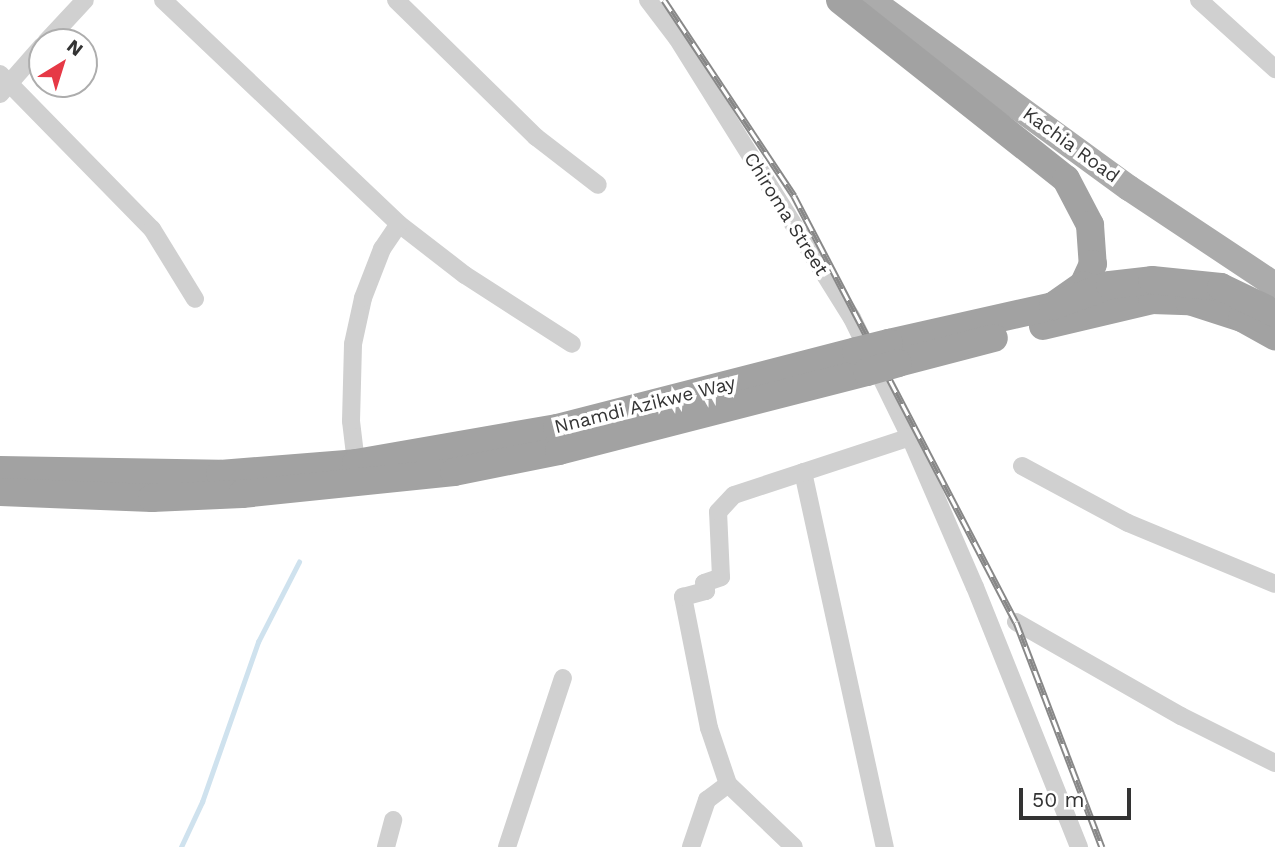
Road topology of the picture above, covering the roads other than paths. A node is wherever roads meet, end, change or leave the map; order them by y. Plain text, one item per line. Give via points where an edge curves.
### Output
1 (85, 0) edge
2 (163, 0) edge
3 (396, 0) edge
4 (648, 0) edge
5 (840, 0) edge
6 (871, 0) edge
7 (1199, 0) edge
8 (59, 28) edge
9 (28, 59) edge
10 (1275, 69) edge
11 (3, 83) edge
12 (598, 185) dead end
13 (399, 224) junction
14 (1275, 285) edge
15 (195, 299) dead end
16 (1053, 306) junction
17 (1275, 313) edge
18 (1275, 336) edge
19 (572, 344) dead end
20 (893, 353) junction
21 (861, 362) junction
22 (910, 437) junction
23 (356, 463) junction
24 (1022, 466) dead end
25 (0, 470) edge
26 (803, 472) junction
27 (0, 492) edge
28 (1275, 584) edge
29 (1016, 622) dead end
30 (563, 678) dead end
31 (1275, 763) edge
32 (728, 784) junction
33 (393, 820) dead end
34 (386, 847) edge
35 (507, 847) edge
36 (691, 847) edge
37 (794, 847) edge
38 (885, 847) edge
39 (1079, 847) edge

1 - 8 street
2 - 13 street
3 - 12 street via 536,137
4 - 22 street, Chiroma Street via 677,38 852,318
5 - 16 highway via 1066,178 1090,225 1093,264 1083,285
6 - 14 main road, Kachia Road via 1129,188
7 - 10 street
9 - 11 street
11 - 15 street via 152,229
13 - 19 street via 465,275
13 - 23 street via 382,249 368,285 353,344 351,421
16 - 17 highway, Nnamdi Azikwe Way via 1110,285 1190,281 1221,287
16 - 20 highway, Nnamdi Azikwe Way
18 - 20 highway via 1217,308 1152,300
20 - 21 highway, Nnamdi Azikwe Way, bridge
21 - 23 highway, Nnamdi Azikwe Way via 557,428
21 - 27 highway, Nnamdi Azikwe Way via 559,451 429,475 242,495 152,498
22 - 26 street
22 - 39 street, Chiroma Street
23 - 25 highway, Nnamdi Azikwe Way via 220,474
24 - 28 street via 1128,523
26 - 32 street via 734,495 724,505 716,521 721,577 704,583 706,591 683,597 706,717
26 - 38 street
29 - 31 street via 1181,716
30 - 35 street
32 - 36 street via 707,800
32 - 37 street
33 - 34 street

